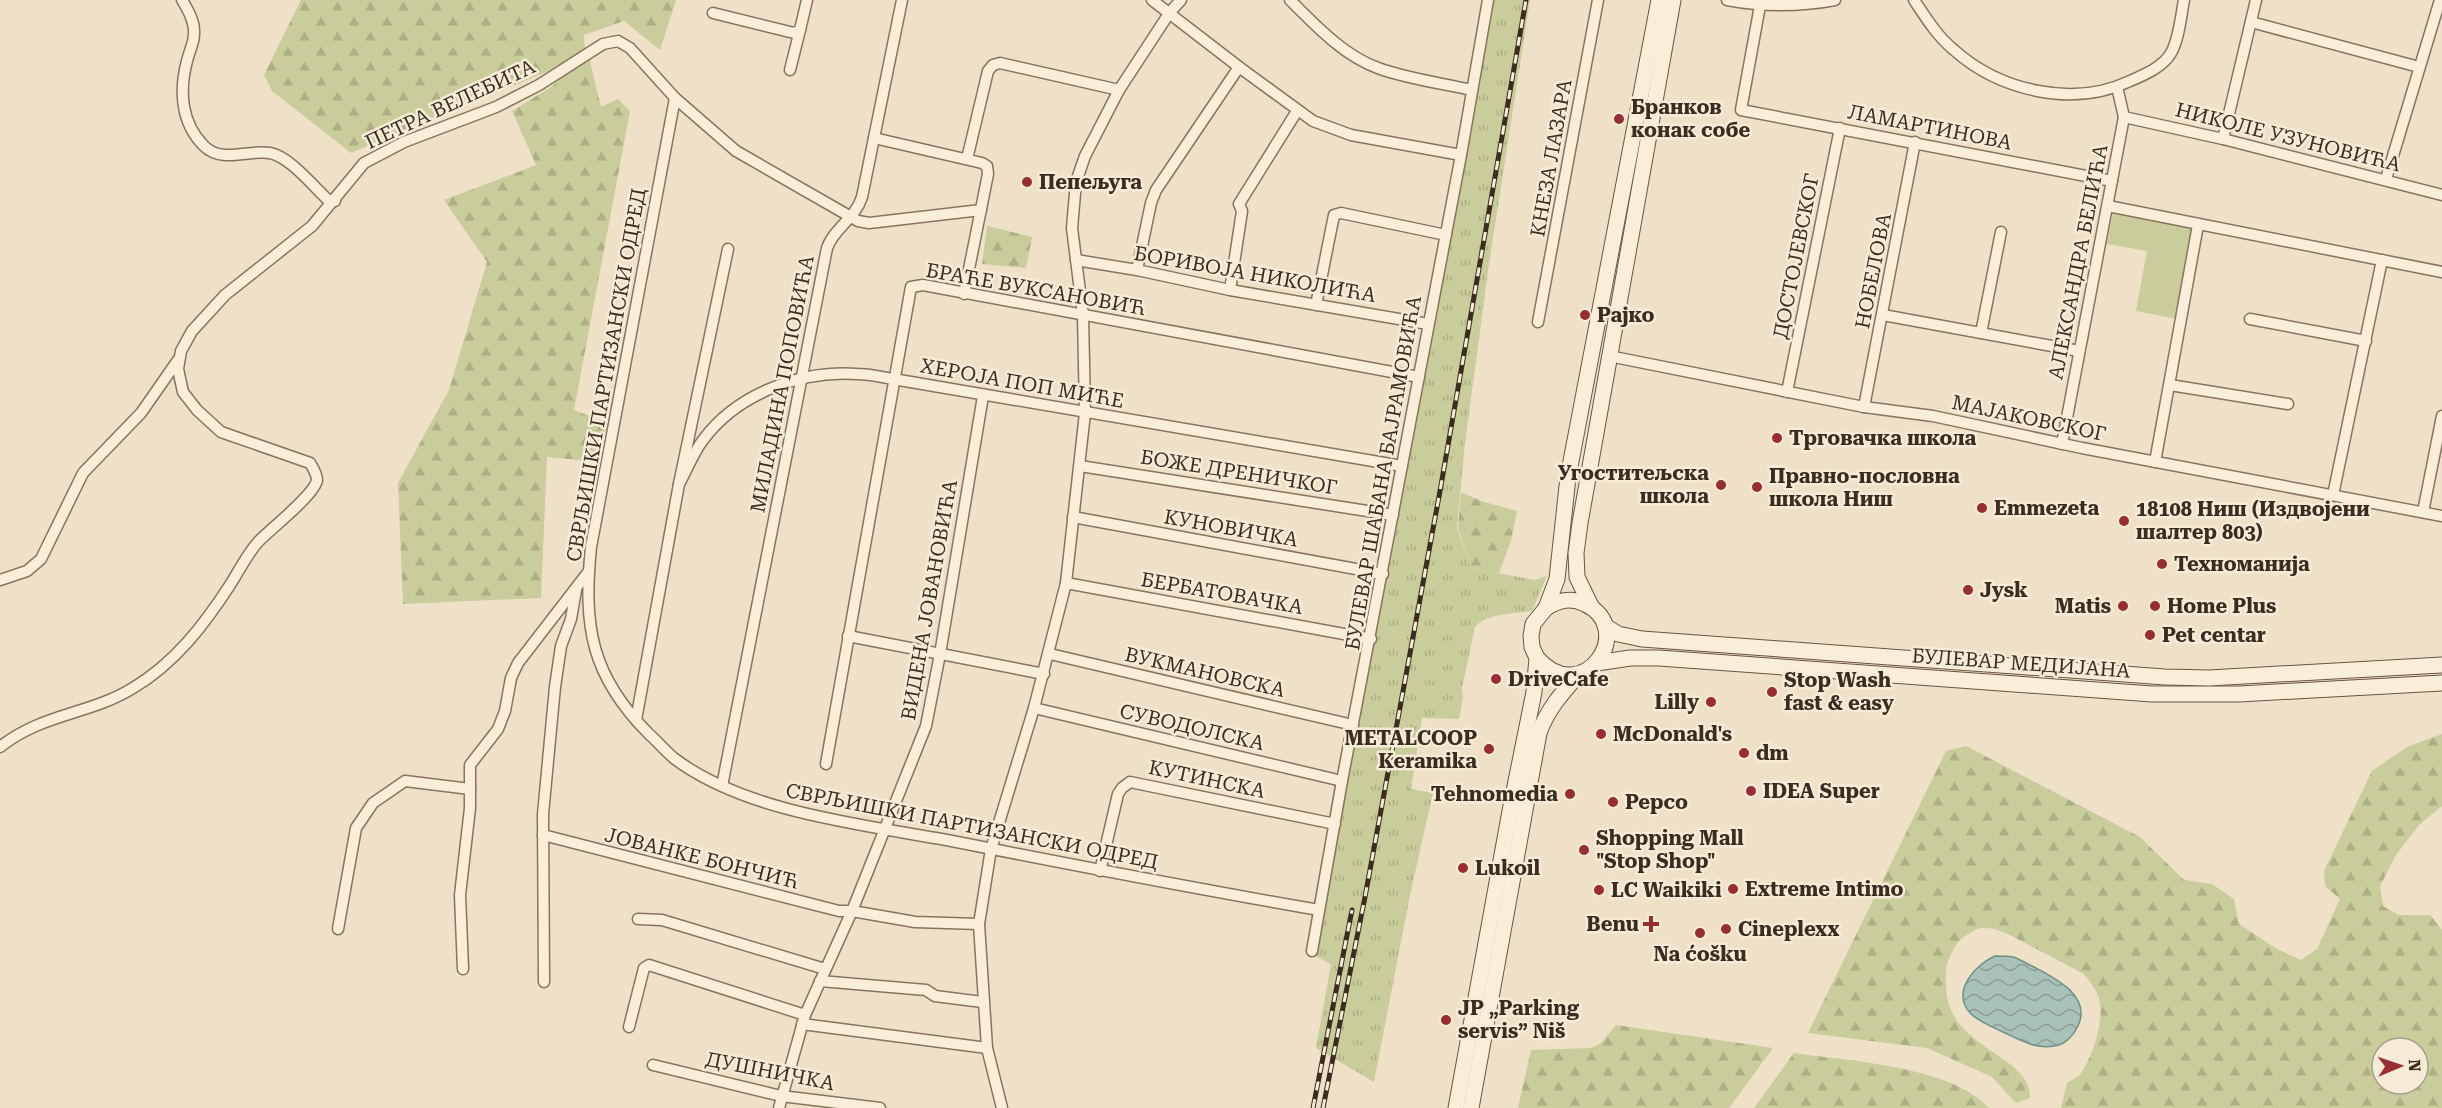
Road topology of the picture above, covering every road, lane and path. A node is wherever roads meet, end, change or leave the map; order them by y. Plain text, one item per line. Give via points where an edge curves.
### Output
1 (182, 0) edge
2 (807, 0) edge
3 (902, 0) edge
4 (1152, 0) edge
5 (1181, 0) edge
6 (1290, 0) edge
7 (1488, 0) edge
8 (1598, 0) edge
9 (1659, 0) edge
10 (1673, 0) edge
11 (1727, 0) edge
12 (1835, 0) edge
13 (1914, 0) edge
14 (2184, 0) edge
15 (2256, 0) edge
16 (2440, 0) edge
17 (1761, 3) edge
18 (1170, 12) junction
19 (713, 13) dead end
20 (2251, 22) junction
21 (800, 30) junction
22 (1239, 68) junction
23 (2419, 68) junction
24 (790, 70) dead end
25 (2117, 87) junction
26 (1119, 90) junction
27 (1472, 90) junction
28 (675, 98) junction
29 (1297, 111) junction
30 (2124, 117) junction
31 (1840, 128) junction
32 (874, 138) junction
33 (2223, 139) junction
34 (1915, 142) junction
35 (1461, 155) junction
36 (968, 159) junction
37 (2386, 179) junction
38 (2112, 181) junction
39 (2442, 195) edge
40 (335, 201) junction
41 (2108, 206) junction
42 (981, 210) junction
43 (852, 217) junction
44 (2198, 225) junction
45 (2001, 232) dead end
46 (1446, 235) junction
47 (728, 249) dead end
48 (1076, 260) junction
49 (2382, 260) junction
50 (1137, 270) junction
51 (2442, 272) edge
52 (1230, 290) junction
53 (964, 294) junction
54 (1316, 305) junction
55 (1083, 315) junction
56 (1883, 315) junction
57 (2250, 319) dead end
58 (1538, 322) dead end
59 (1428, 324) junction
60 (1982, 333) junction
61 (2366, 341) junction
62 (2079, 351) junction
63 (1609, 356) junction
64 (179, 359) junction
65 (1419, 377) junction
66 (802, 378) junction
67 (893, 379) junction
68 (2170, 385) junction
69 (1787, 392) junction
70 (983, 396) junction
71 (2288, 404) dead end
72 (1864, 407) junction
73 (1085, 413) junction
74 (2442, 416) edge
75 (2062, 444) junction
76 (2156, 462) junction
77 (1080, 466) junction
78 (1402, 466) junction
79 (679, 484) junction
80 (2333, 495) junction
81 (2423, 512) junction
82 (1393, 514) junction
83 (2442, 516) edge
84 (1073, 517) junction
85 (589, 571) junction
86 (1383, 574) junction
87 (0, 580) edge
88 (1066, 583) junction
89 (576, 588) junction
90 (1591, 606) junction
91 (1546, 608) junction
92 (1605, 626) junction
93 (848, 636) junction
94 (1371, 639) junction
95 (940, 654) junction
96 (1050, 654) junction
97 (1537, 658) junction
98 (1597, 663) junction
99 (2442, 665) edge
100 (1044, 674) junction
101 (1578, 675) junction
102 (2442, 683) edge
103 (1034, 708) junction
104 (636, 720) junction
105 (1353, 725) junction
106 (0, 747) edge
107 (826, 764) dead end
108 (1342, 781) junction
109 (722, 786) junction
110 (470, 789) junction
111 (1335, 824) junction
112 (886, 828) junction
113 (543, 835) junction
114 (991, 849) junction
115 (1100, 871) junction
116 (1319, 910) junction
117 (852, 911) junction
118 (638, 919) dead end
119 (979, 924) junction
120 (338, 929) dead end
121 (1312, 951) dead end
122 (463, 969) dead end
123 (825, 969) junction
124 (820, 981) junction
125 (544, 982) dead end
126 (982, 1002) junction
127 (804, 1020) junction
128 (629, 1027) dead end
129 (987, 1048) junction
130 (653, 1065) dead end
131 (780, 1096) junction
132 (998, 1107) edge
133 (779, 1108) edge
134 (880, 1108) edge
135 (1456, 1108) edge
136 (1471, 1108) edge

1 - 40 street via 195,34 182,85 184,112 193,134 206,149 228,156 272,153 286,160 327,199
2 - 21 street
3 - 32 street, МИЛАДИНА ПОПОВИЋА
4 - 18 street
5 - 18 street
6 - 27 street via 1352,54 1376,68
7 - 27 street, БУЛЕВАР ШАБАНА БАЈРАМОВИЋА
8 - 58 street, КНЕЗА ЛАЗАРА
9 - 91 main road via 1568,477 1557,579
10 - 63 main road
11 - 17 street
12 - 17 street via 1799,5
13 - 25 street via 1954,51 2002,80 2069,94
14 - 25 street via 2173,51 2146,73
15 - 20 street
16 - 23 street
17 - 31 street, ЛАМАРТИНОВА via 1741,110
18 - 22 street
18 - 26 street
19 - 21 street via 789,32
20 - 23 street
20 - 33 street
21 - 24 street
22 - 29 street
22 - 50 street via 1156,190
23 - 37 street
25 - 30 street, АЛЕКСАНДРА БЕЛИЋА
26 - 36 street via 1000,63 993,66 988,71
26 - 48 street via 1076,182 1072,228
27 - 35 street, БУЛЕВАР ШАБАНА БАЈРАМОВИЋА
28 - 40 street, ПЕТРА ВЕЛЕБИТА via 630,48 610,41 496,107 379,154 364,163
28 - 43 street, ПЕТРА ВЕЛЕБИТА via 736,151
28 - 85 street, СВРЉИШКИ ПАРТИЗАНСКИ ОДРЕД
29 - 35 street via 1352,135
29 - 52 street via 1239,204 1242,211
30 - 33 street, НИКОЛЕ УЗУНОВИЋА
30 - 38 street, АЛЕКСАНДРА БЕЛИЋА
31 - 34 street, ЛАМАРТИНОВА
31 - 69 street, ДОСТОЈЕВСКОГ
32 - 36 street
32 - 43 street, МИЛАДИНА ПОПОВИЋА via 862,197
33 - 37 street, НИКОЛЕ УЗУНОВИЋА
34 - 38 street, ЛАМАРТИНОВА
34 - 56 street, НОБЕЛОВА
35 - 46 street, БУЛЕВАР ШАБАНА БАЈРАМОВИЋА
36 - 42 street via 985,164 988,170
37 - 39 street, НИКОЛЕ УЗУНОВИЋА
38 - 41 street, АЛЕКСАНДРА БЕЛИЋА
40 - 64 street, ПЕТРА ВЕЛЕБИТА via 312,226 225,295 192,331
41 - 44 street
41 - 62 street, АЛЕКСАНДРА БЕЛИЋА
42 - 43 street, ПЕТРА ВЕЛЕБИТА via 869,223
42 - 53 street
43 - 66 street, МИЛАДИНА ПОПОВИЋА via 828,244
44 - 49 street
44 - 68 street
45 - 60 street
46 - 54 street via 1341,213 1334,215
46 - 59 street, БУЛЕВАР ШАБАНА БАЈРАМОВИЋА
47 - 79 street, ХЕРОЈА ПОП МИЋЕ
48 - 50 street, БОРИВОЈА НИКОЛИЋА
48 - 55 street
49 - 51 street
49 - 61 street
50 - 52 street, БОРИВОЈА НИКОЛИЋА
52 - 54 street, БОРИВОЈА НИКОЛИЋА
53 - 55 street, БРАЋЕ ВУКСАНОВИЋ
53 - 67 street, БРАЋЕ ВУКСАНОВИЋ via 923,285 911,287
54 - 59 street, БОРИВОЈА НИКОЛИЋА
55 - 65 street, БРАЋЕ ВУКСАНОВИЋ
55 - 73 street
56 - 60 street
56 - 72 street, НОБЕЛОВА
57 - 61 street
59 - 65 street, БУЛЕВАР ШАБАНА БАЈРАМОВИЋА
60 - 62 street
61 - 80 street
62 - 75 street, АЛЕКСАНДРА БЕЛИЋА
63 - 69 street, МАЈАКОВСКОГ
63 - 90 main road via 1576,553 1577,577
64 - 87 street, ПЕТРА ВЕЛЕБИТА via 141,413 84,473 41,559 27,572
64 - 106 street via 183,392 197,411 221,432 310,463 317,480 311,491 258,542 210,615 158,671 105,703 44,721
65 - 78 street, БУЛЕВАР ШАБАНА БАЈРАМОВИЋА
66 - 67 street, ХЕРОЈА ПОП МИЋЕ via 857,374
66 - 79 street, ХЕРОЈА ПОП МИЋЕ via 753,397 716,425
66 - 109 street, МИЛАДИНА ПОПОВИЋА
67 - 70 street, ХЕРОЈА ПОП МИЋЕ
67 - 93 street, БРАЋЕ ВУКСАНОВИЋ
68 - 71 street
68 - 76 street
69 - 72 street, МАЈАКОВСКОГ
70 - 73 street, ХЕРОЈА ПОП МИЋЕ
70 - 95 street, ВИДЕНА ЈОВАНОВИЋА
72 - 75 street, МАЈАКОВСКОГ via 1933,416
73 - 77 street
73 - 78 street, ХЕРОЈА ПОП МИЋЕ
74 - 81 street
75 - 76 street, МАЈАКОВСКОГ
76 - 80 street, МАЈАКОВСКОГ
77 - 82 street, БОЖЕ ДРЕНИЧКОГ
77 - 84 street
78 - 82 street, БУЛЕВАР ШАБАНА БАЈРАМОВИЋА
79 - 104 street, ХЕРОЈА ПОП МИЋЕ
80 - 81 street, МАЈАКОВСКОГ
81 - 83 street, МАЈАКОВСКОГ
82 - 86 street, БУЛЕВАР ШАБАНА БАЈРАМОВИЋА
84 - 86 street, КУНОВИЧКА
84 - 88 street
85 - 89 street
85 - 104 street, СВРЉИШКИ ПАРТИЗАНСКИ ОДРЕД via 589,616 595,650 607,682
86 - 94 street, БУЛЕВАР ШАБАНА БАЈРАМОВИЋА
88 - 94 street, БЕРБАТОВАЧКА
88 - 96 street
89 - 110 street via 518,663 498,729 470,765
89 - 113 street via 555,687
90 - 91 main road via 1568,600
90 - 92 main road
91 - 97 main road via 1533,624 1532,647
92 - 98 main road via 1607,639
92 - 99 main road, БУЛЕВАР МЕДИЈАНА via 1618,634 1642,639 2165,677
93 - 95 street
93 - 107 street, БРАЋЕ ВУКСАНОВИЋ
94 - 105 street, БУЛЕВАР ШАБАНА БАЈРАМОВИЋА
95 - 100 street
95 - 112 street, ВИДЕНА ЈОВАНОВИЋА via 926,726
96 - 100 street
96 - 105 street, ВУКМАНОВСКА
97 - 101 main road via 1555,673
97 - 135 main road via 1534,692
98 - 101 main road
98 - 102 main road, БУЛЕВАР МЕДИЈАНА via 1659,658 2152,693 2239,694
100 - 103 street
101 - 136 main road via 1557,699 1539,733
103 - 108 street, СУВОДОЛСКА
103 - 114 street
104 - 109 street, СВРЉИШКИ ПАРТИЗАНСКИ ОДРЕД via 675,759
105 - 108 street, БУЛЕВАР ШАБАНА БАЈРАМОВИЋА
108 - 111 street, БУЛЕВАР ШАБАНА БАЈРАМОВИЋА
109 - 112 street, СВРЉИШКИ ПАРТИЗАНСКИ ОДРЕД via 789,810
110 - 120 street via 405,781 373,803 356,828
110 - 122 street via 460,895
111 - 115 street, КУТИНСКА via 1130,782 1118,794
111 - 116 street, БУЛЕВАР ШАБАНА БАЈРАМОВИЋА
112 - 114 street, СВРЉИШКИ ПАРТИЗАНСКИ ОДРЕД
112 - 117 street, ВИДЕНА ЈОВАНОВИЋА
113 - 117 street, ЈОВАНКЕ БОНЧИЋ via 839,911
113 - 125 street
114 - 115 street, СВРЉИШКИ ПАРТИЗАНСКИ ОДРЕД
114 - 119 street
115 - 116 street, СВРЉИШКИ ПАРТИЗАНСКИ ОДРЕД
116 - 121 street, БУЛЕВАР ШАБАНА БАЈРАМОВИЋА
117 - 119 street, ЈОВАНКЕ БОНЧИЋ via 915,922
117 - 123 street, ВИДЕНА ЈОВАНОВИЋА
118 - 123 street via 662,920
119 - 126 street
123 - 124 street, ВИДЕНА ЈОВАНОВИЋА
124 - 126 street via 926,990 935,996
124 - 127 street, ВИДЕНА ЈОВАНОВИЋА
126 - 129 street
127 - 128 street via 649,965 644,968
127 - 129 street
127 - 131 street, ВИДЕНА ЈОВАНОВИЋА
129 - 132 street
130 - 131 street, ДУШНИЧКА
131 - 133 street, ВИДЕНА ЈОВАНОВИЋА
131 - 134 street, ДУШНИЧКА

